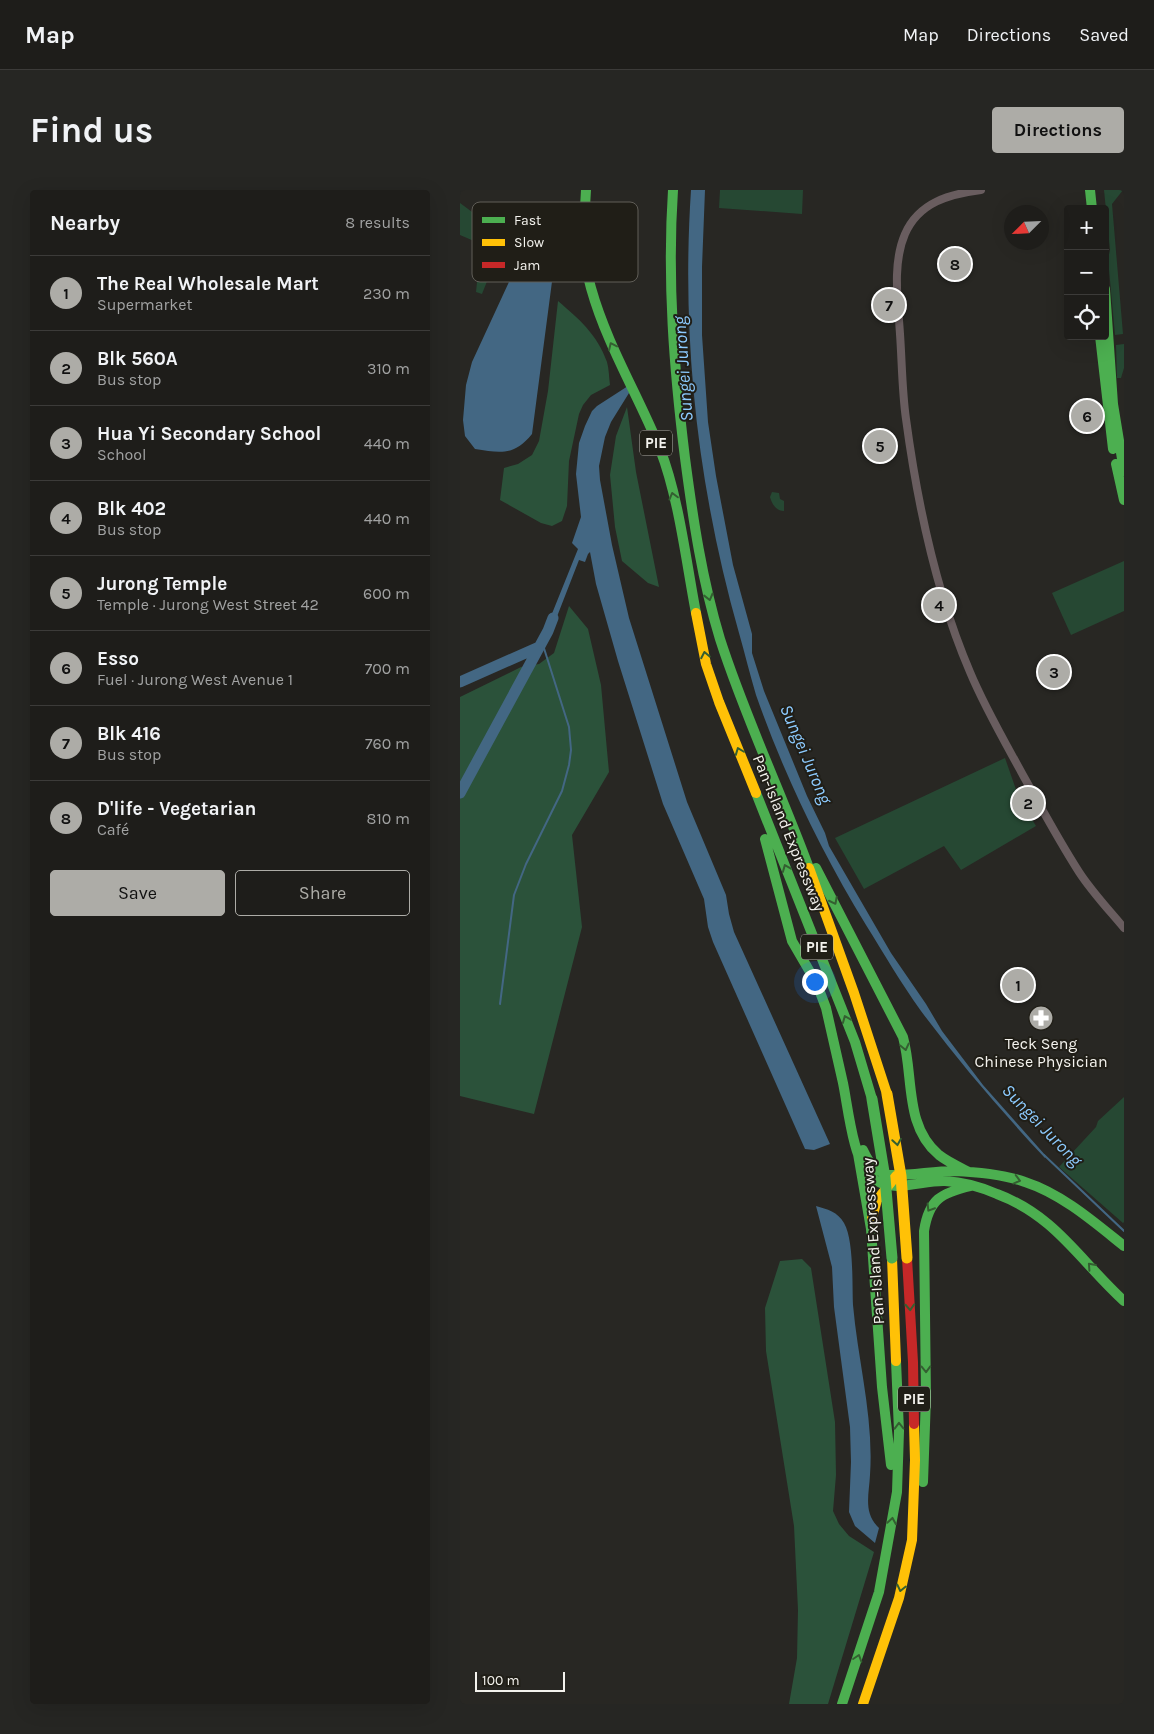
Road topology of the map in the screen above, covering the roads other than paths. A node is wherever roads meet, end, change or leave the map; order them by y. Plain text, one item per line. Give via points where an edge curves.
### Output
1 (673, 190) edge
2 (683, 190) edge
3 (981, 190) edge
4 (1090, 190) edge
5 (1097, 190) edge
6 (1092, 205) edge
7 (1098, 205) edge
8 (589, 282) edge
9 (1105, 295) edge
10 (672, 321) junction
11 (1100, 340) edge
12 (1124, 472) edge
13 (1124, 500) edge
14 (757, 796) junction
15 (794, 828) junction
16 (1124, 928) edge
17 (836, 1051) junction
18 (858, 1154) junction
19 (969, 1172) junction
20 (896, 1176) junction
21 (888, 1185) junction
22 (972, 1186) junction
23 (871, 1229) junction
24 (1124, 1246) edge
25 (1124, 1302) edge
26 (897, 1492) junction
27 (912, 1540) junction
28 (842, 1704) edge
29 (863, 1704) edge

1 - 10 main road, Pan-Island Expressway / PIE
2 - 10 main road
3 - 16 street via 953,194 924,208 906,233 898,259 906,417 922,514 951,619 990,716 1080,873
4 - 6 main road
5 - 7 main road
14 -> 8 main road, Pan-Island Expressway / PIE via 706,664 674,498 660,450 608,339
9 - 12 main road via 1109,361
10 -> 15 main road, Pan-Island Expressway / PIE via 690,495 707,588 738,690
11 - 13 main road via 1110,428
14 - 17 main road via 786,923 817,984
26 -> 14 main road, Pan-Island Expressway / PIE, bridge via 899,1432 892,1258 887,1181 880,1138 855,1042
15 -> 19 main road via 903,1037 912,1109 925,1141 939,1155
15 -> 27 main road, Pan-Island Expressway / PIE, bridge via 869,1036 896,1137 903,1180 912,1362 915,1460
17 - 18 main road
17 - 20 main road via 844,1060 866,1157 881,1173
18 - 21 main road via 869,1175
18 - 23 main road
19 - 20 main road
19 -> 24 main road via 1015,1178 1033,1184 1078,1211
20 - 21 main road
21 - 22 main road via 944,1181
21 - 23 main road via 872,1213
25 -> 22 main road via 1046,1222 999,1195
22 -> 27 main road via 942,1195 930,1206 925,1217 925,1458 920,1507
23 - 26 main road via 882,1387 892,1477
28 -> 26 main road, Pan-Island Expressway / PIE via 879,1592
27 -> 29 main road, Pan-Island Expressway / PIE via 899,1598

